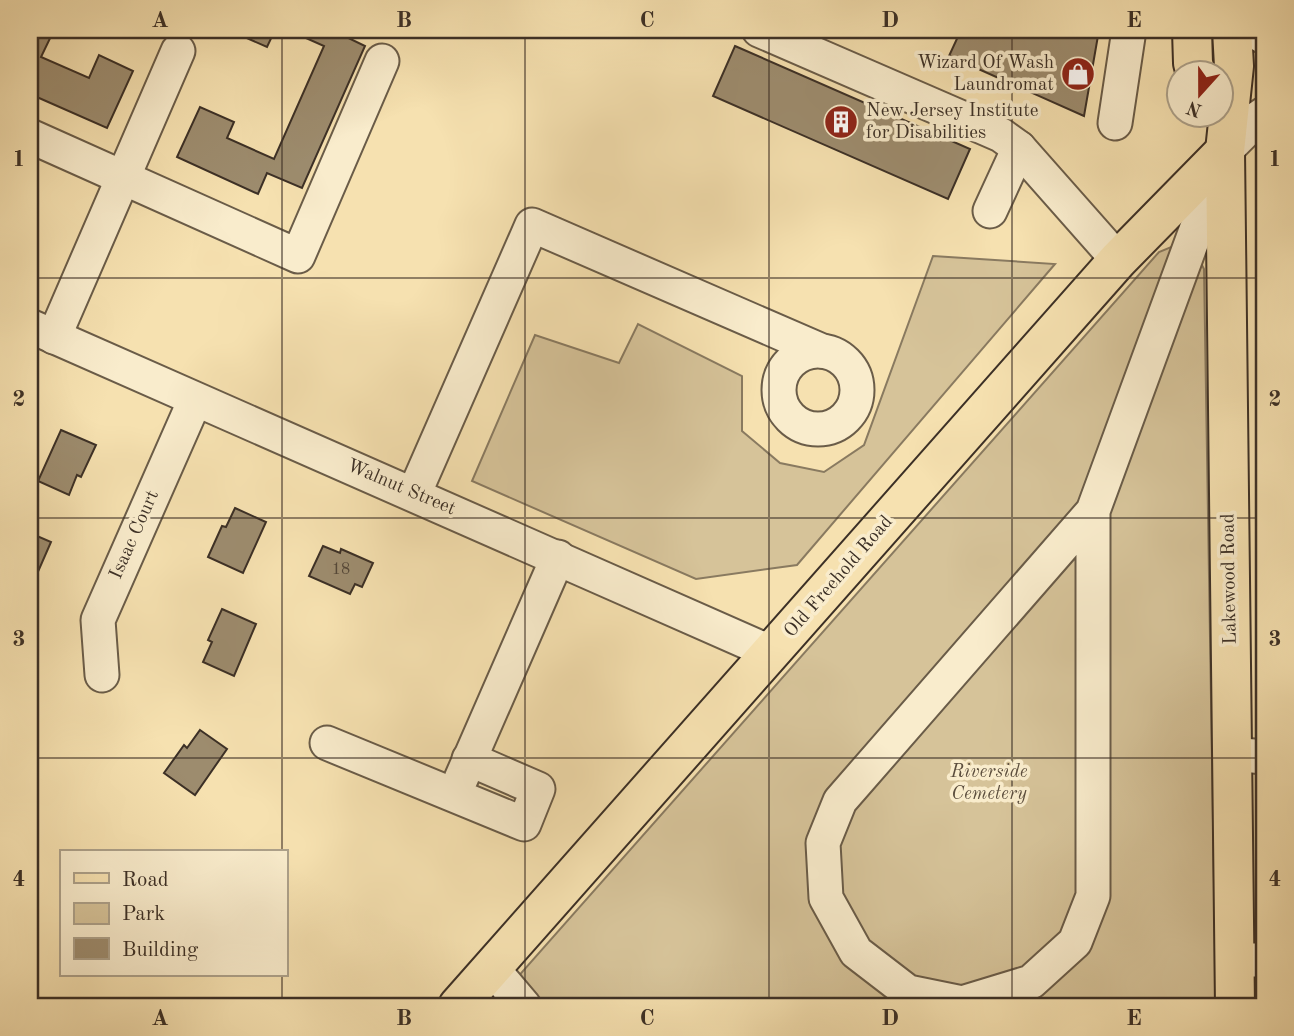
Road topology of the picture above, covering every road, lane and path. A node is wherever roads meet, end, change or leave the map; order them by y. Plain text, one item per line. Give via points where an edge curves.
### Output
1 (759, 30) edge
2 (1129, 30) edge
3 (1192, 30) edge
4 (1232, 30) edge
5 (1252, 30) edge
6 (1264, 37) edge
7 (178, 51) dead end
8 (1193, 60) edge
9 (382, 61) dead end
10 (1264, 114) edge
11 (1115, 123) dead end
12 (1217, 130) edge
13 (30, 136) edge
14 (1018, 148) junction
15 (1225, 151) junction
16 (123, 178) junction
17 (990, 211) dead end
18 (1118, 260) junction
19 (42, 331) edge
20 (822, 351) dead end
21 (195, 400) junction
22 (414, 494) junction
23 (1093, 511) junction
24 (558, 557) junction
25 (772, 653) junction
26 (102, 676) dead end
27 (327, 743) dead end
28 (1248, 756) edge
29 (469, 759) junction
30 (453, 795) junction
31 (1250, 960) edge
32 (492, 968) junction
33 (906, 999) edge
34 (458, 1006) edge
35 (524, 1006) edge
36 (1236, 1006) edge

1 - 14 street via 1001,135
2 - 11 street
3 - 8 main road
4 - 15 main road, Lakewood Road via 1234,66
5 - 6 street
7 - 16 street
9 - 16 street via 298,256
10 - 15 street
12 - 15 main road, Lakewood Road
13 - 16 street
14 - 17 street
14 - 18 street
15 - 18 main road, Old Freehold Road
15 - 23 street
15 - 28 main road, Lakewood Road
16 - 19 street
18 - 25 main road, Old Freehold Road
19 - 21 street, Walnut Street
20 - 22 street via 532,225
21 - 22 street, Walnut Street
21 - 26 street, Isaac Court via 98,620
22 - 24 street, Walnut Street
23 - 33 street via 840,801 823,843 826,898 856,952
23 - 33 street via 1093,896 1075,942 1031,982 962,1003
24 - 25 street, Walnut Street
24 - 29 street
25 - 32 main road, Old Freehold Road
27 - 30 street
28 - 31 main road, Lakewood Road
29 - 30 street
29 - 30 street via 538,789 524,824
31 - 36 main road, Lakewood Road
32 - 34 main road, Old Freehold Road
32 - 35 street

